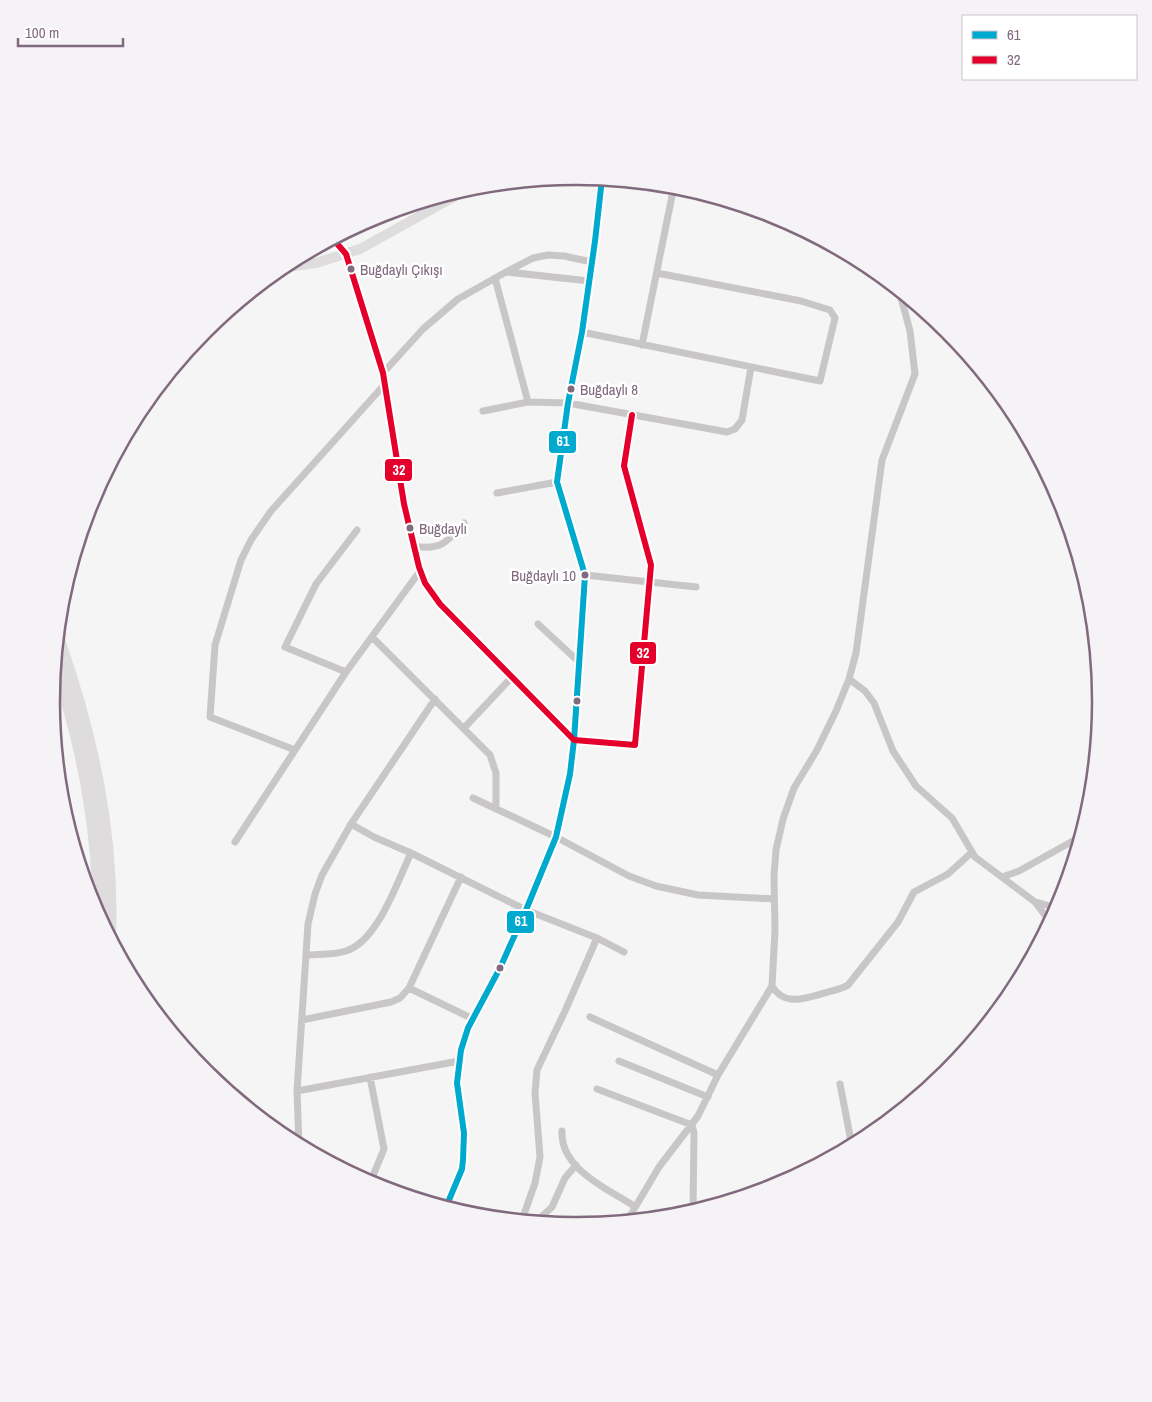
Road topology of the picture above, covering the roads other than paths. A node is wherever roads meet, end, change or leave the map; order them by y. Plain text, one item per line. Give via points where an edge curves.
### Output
1 (601, 186) edge
2 (672, 194) edge
3 (444, 202) edge
4 (337, 244) edge
5 (346, 254) junction
6 (592, 262) junction
7 (300, 265) edge
8 (506, 272) junction
9 (657, 273) junction
10 (495, 278) junction
11 (589, 281) junction
12 (902, 302) edge
13 (582, 332) junction
14 (642, 345) junction
15 (751, 367) junction
16 (383, 373) junction
17 (385, 384) junction
18 (528, 402) junction
19 (568, 403) junction
20 (483, 411) dead end
21 (632, 415) junction
22 (557, 482) junction
23 (498, 492) dead end
24 (464, 523) dead end
25 (357, 530) dead end
26 (414, 546) junction
27 (420, 571) junction
28 (585, 575) junction
29 (649, 582) junction
30 (696, 587) dead end
31 (538, 624) dead end
32 (372, 637) junction
33 (62, 651) edge
34 (579, 662) junction
35 (346, 672) junction
36 (512, 677) junction
37 (849, 679) junction
38 (61, 682) edge
39 (435, 699) junction
40 (464, 728) junction
41 (574, 740) junction
42 (295, 750) junction
43 (473, 798) dead end
44 (496, 809) junction
45 (351, 824) junction
46 (556, 837) junction
47 (1072, 841) edge
48 (235, 842) dead end
49 (972, 852) junction
50 (411, 853) junction
51 (461, 877) junction
52 (1002, 877) junction
53 (98, 895) edge
54 (774, 899) junction
55 (1035, 902) junction
56 (1049, 906) edge
57 (526, 910) junction
58 (1045, 915) edge
59 (110, 922) edge
60 (597, 938) junction
61 (624, 952) dead end
62 (307, 954) junction
63 (772, 986) junction
64 (409, 988) junction
65 (590, 1017) dead end
66 (473, 1019) junction
67 (302, 1020) junction
68 (458, 1061) junction
69 (619, 1061) dead end
70 (718, 1075) junction
71 (370, 1078) junction
72 (840, 1084) dead end
73 (597, 1089) dead end
74 (297, 1091) junction
75 (708, 1097) junction
76 (691, 1124) junction
77 (562, 1131) dead end
78 (299, 1136) edge
79 (851, 1137) edge
80 (576, 1165) junction
81 (373, 1175) edge
82 (449, 1201) edge
83 (693, 1203) edge
84 (634, 1206) junction
85 (524, 1214) edge
86 (630, 1214) edge
87 (542, 1216) edge

1 - 6 street
2 - 9 street
3 - 5 street
4 - 5 street
5 - 7 street
5 - 16 street
6 - 8 street via 548,255 533,258
6 - 11 street
8 - 10 street
8 - 11 street
9 - 14 street
9 - 15 street via 830,310 835,318 820,381
10 - 16 street via 458,299 423,329
10 - 18 street
11 - 13 street
12 - 37 street via 916,374 882,460 856,653
13 - 14 street
13 - 19 street
14 - 15 street
15 - 21 street via 742,420 731,431
16 - 17 street
17 - 26 street
17 - 42 street via 270,511 257,530 241,560 215,645 210,717
18 - 19 street
18 - 20 street
19 - 21 street
19 - 22 street
21 - 29 street via 624,466 650,565
22 - 23 street
22 - 28 street
24 - 26 street via 443,544
25 - 35 street via 316,584 285,647
26 - 27 street
27 - 32 street
27 - 36 street via 434,598
28 - 29 street
28 - 34 street
29 - 30 street
29 - 41 street via 635,745
31 - 34 street
32 - 35 street
32 - 39 street
33 - 59 highway via 81,708 99,786 108,851
34 - 41 street
35 - 42 street
36 - 40 street
36 - 41 street
37 - 49 street via 874,703 893,751 910,777 952,818
37 - 54 street via 827,731 788,804 776,850
38 - 53 highway via 88,791
39 - 40 street
39 - 45 street
40 - 44 street via 493,761
41 - 46 street
42 - 48 street
43 - 44 street
44 - 46 street
45 - 50 street via 374,838
45 - 62 street via 314,894
46 - 54 street via 628,876 670,890 698,895
46 - 57 street
47 - 52 street
49 - 52 street
49 - 63 street via 948,874 914,892 898,922 848,985 795,1000 782,996
50 - 51 street
50 - 62 street via 378,924 366,938 345,951
51 - 57 street
51 - 64 street
52 - 55 street
54 - 63 street
55 - 56 street
55 - 58 street
57 - 60 street
57 - 66 street
60 - 61 street
60 - 85 street via 537,1070 535,1093 540,1157
62 - 67 street
63 - 70 street
64 - 66 street
64 - 67 street via 400,998 390,1002
65 - 70 street
66 - 68 street
67 - 74 street
68 - 71 street
68 - 82 street via 464,1152 462,1169
69 - 75 street
70 - 75 street
71 - 74 street
71 - 81 street via 384,1149
72 - 79 street
73 - 76 street
74 - 78 street
75 - 76 street
76 - 83 street via 694,1132
76 - 84 street
77 - 80 street via 564,1147
80 - 84 street
80 - 87 street via 565,1178 552,1207
84 - 86 street

